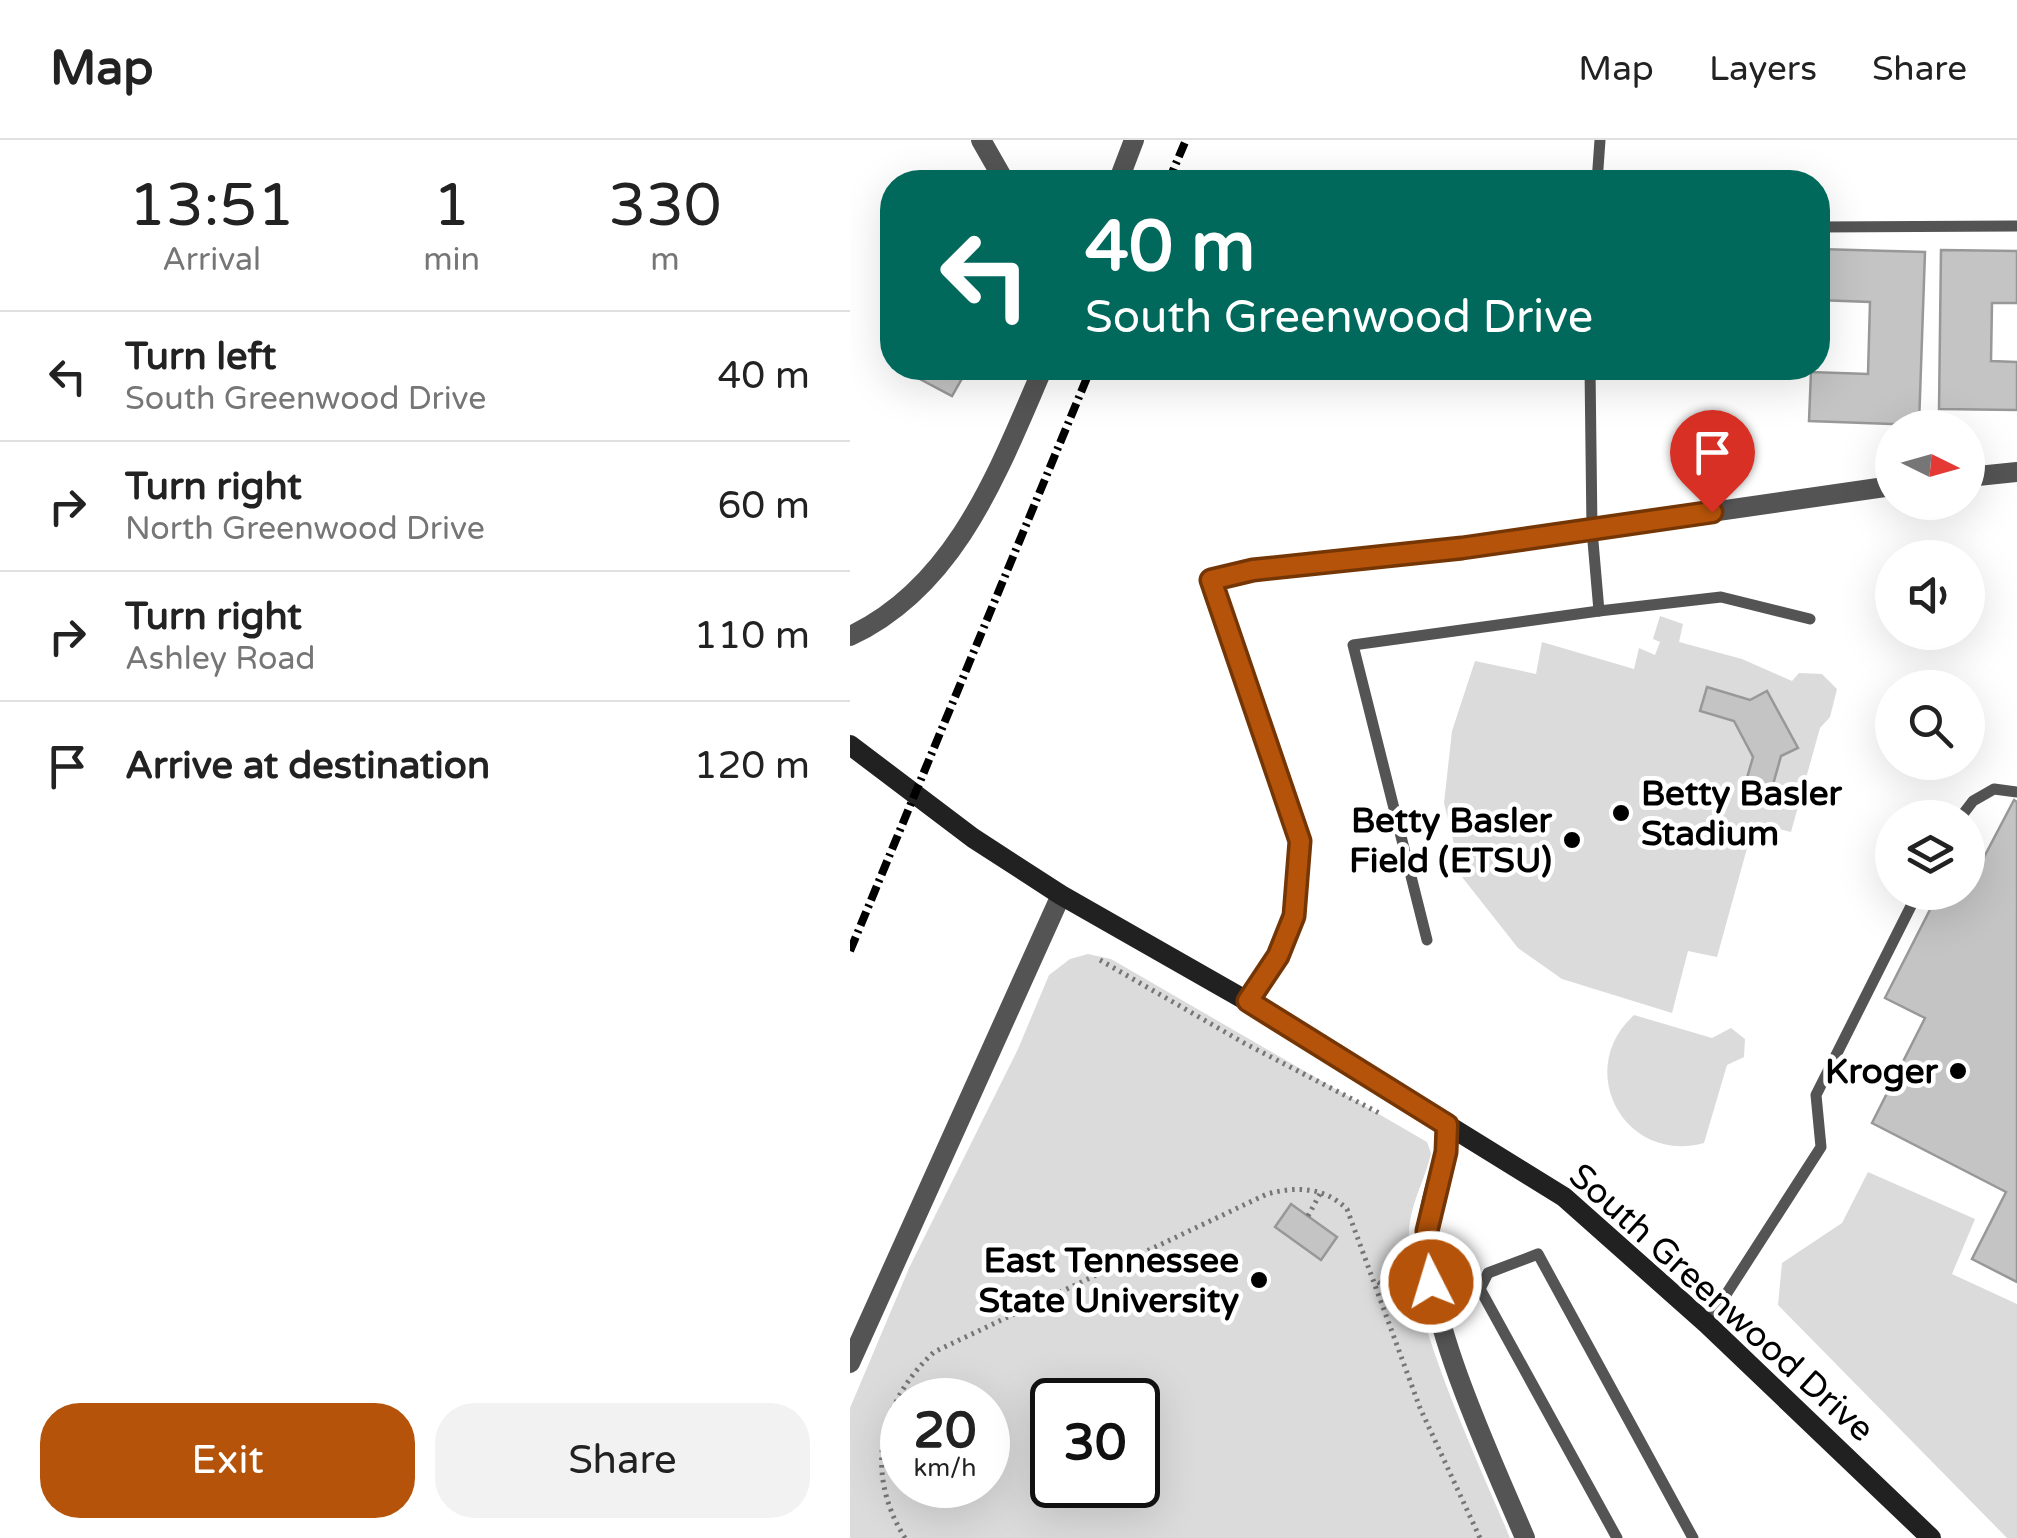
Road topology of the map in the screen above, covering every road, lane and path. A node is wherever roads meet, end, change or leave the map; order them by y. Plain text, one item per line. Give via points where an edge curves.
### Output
1 (981, 140) edge
2 (1134, 140) edge
3 (1600, 140) edge
4 (997, 170) edge
5 (1123, 170) edge
6 (1599, 170) edge
7 (2017, 226) edge
8 (1830, 228) edge
9 (1038, 380) edge
10 (1590, 380) edge
11 (2017, 472) edge
12 (1985, 475) edge
13 (1875, 488) edge
14 (1592, 530) junction
15 (1599, 611) junction
16 (1810, 619) dead end
17 (850, 636) edge
18 (850, 745) edge
19 (2017, 792) edge
20 (1976, 800) edge
21 (1062, 895) junction
22 (1909, 910) edge
23 (1427, 940) dead end
24 (1100, 960) dead end
25 (1248, 1001) junction
26 (1386, 1116) dead end
27 (1447, 1125) junction
28 (1321, 1192) junction
29 (1308, 1216) dead end
30 (1375, 1280) junction
31 (1480, 1289) junction
32 (1428, 1302) junction
33 (1708, 1324) junction
34 (850, 1363) edge
35 (905, 1538) edge
36 (1480, 1538) edge
37 (1524, 1538) edge
38 (1616, 1538) edge
39 (1693, 1538) edge
40 (1931, 1538) edge

1 - 4 street
2 - 5 street
3 - 6 lane
7 - 8 lane
9 - 17 street via 993,482 948,556 889,615
10 - 14 lane
11 - 12 street
13 - 14 street
14 - 15 lane
14 - 25 street via 1211,580 1300,841 1294,916
15 - 16 lane via 1721,597
15 - 23 lane via 1353,644
18 - 21 street, South Greenwood Drive
19 - 20 lane via 1994,788
21 - 25 street, South Greenwood Drive
21 - 34 street
22 - 33 lane via 1816,1096 1821,1147
24 - 26 path
25 - 27 street, South Greenwood Drive
27 - 32 street via 1427,1231
27 - 33 street, South Greenwood Drive via 1564,1197
28 - 29 path
28 - 30 path via 1348,1209
28 - 35 path via 1267,1194 934,1352 901,1389 882,1440 881,1486
30 - 32 path
30 - 36 path via 1420,1408
31 - 32 lane
31 - 38 lane
31 - 39 lane via 1488,1273 1538,1254
32 - 37 street
33 - 40 street, South Greenwood Drive

